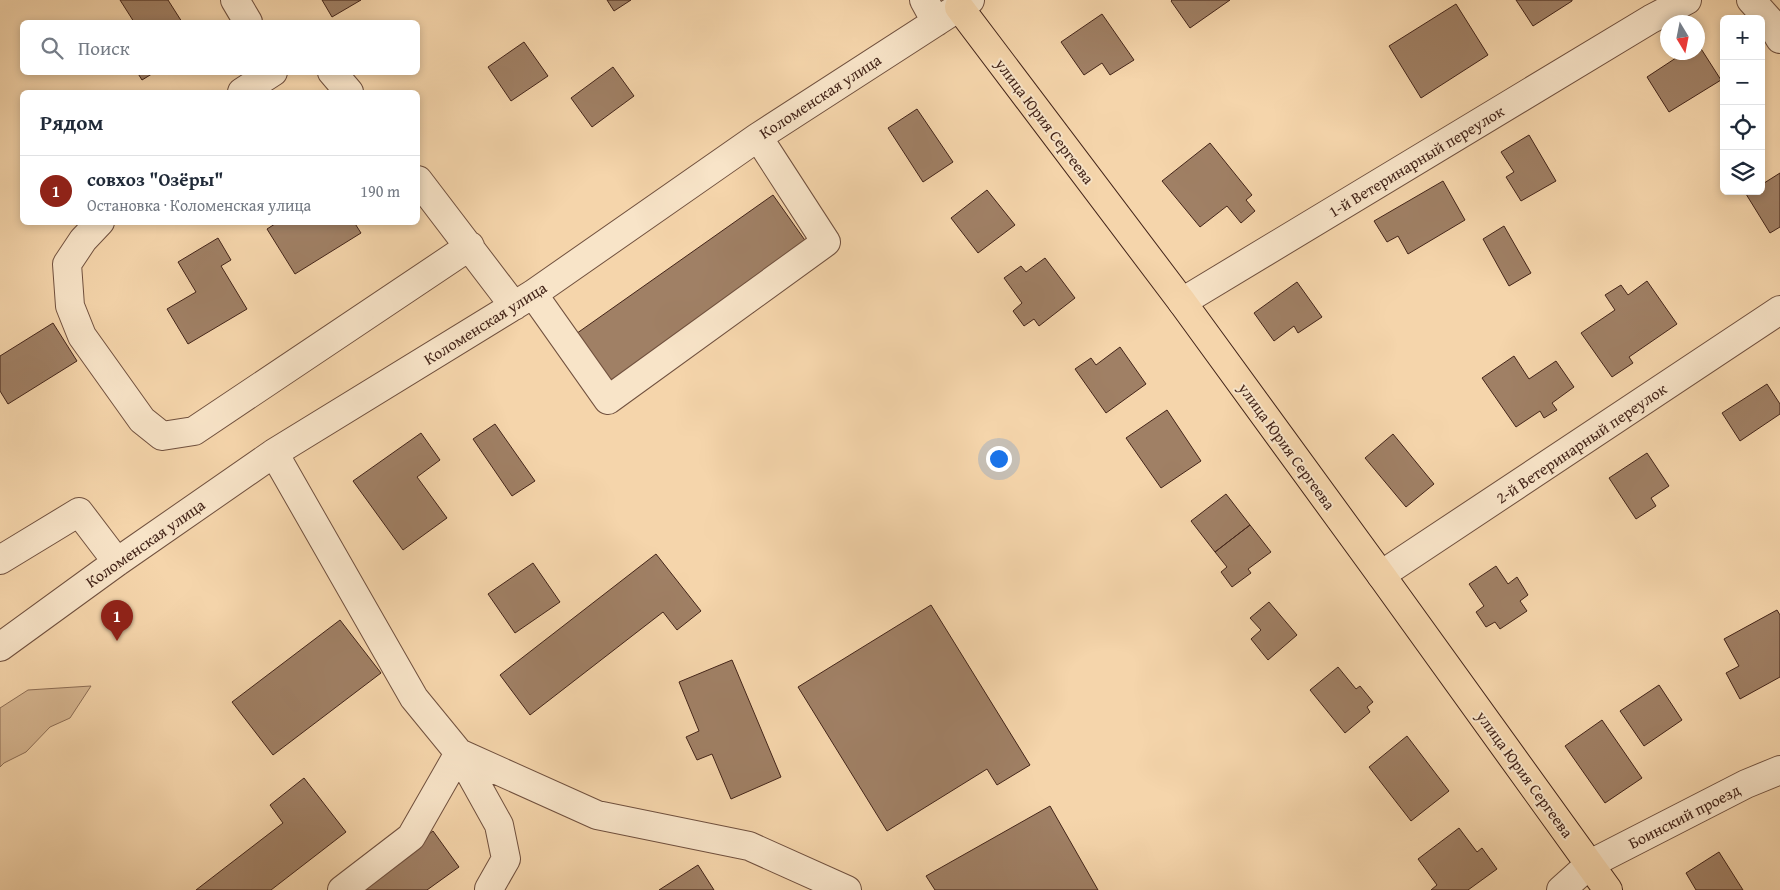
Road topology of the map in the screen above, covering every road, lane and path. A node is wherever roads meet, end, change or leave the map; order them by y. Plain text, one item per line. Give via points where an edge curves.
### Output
1 (235, 0) edge
2 (1687, 0) edge
3 (1751, 0) edge
4 (965, 3) edge
5 (1646, 10) edge
6 (930, 11) edge
7 (247, 20) edge
8 (1780, 39) edge
9 (268, 75) edge
10 (335, 75) edge
11 (245, 90) edge
12 (347, 90) edge
13 (758, 136) junction
14 (420, 183) edge
15 (97, 225) edge
16 (470, 246) junction
17 (524, 300) junction
18 (1182, 302) junction
19 (1780, 310) edge
20 (274, 453) junction
21 (0, 560) edge
22 (117, 562) junction
23 (1381, 575) junction
24 (0, 647) edge
25 (459, 753) junction
26 (1780, 770) edge
27 (1590, 864) junction
28 (489, 889) edge
29 (342, 890) edge
30 (847, 890) edge
31 (1561, 890) edge
32 (1608, 890) edge

1 - 7 street
2 - 5 street, 1-й Ветеринарный переулок
3 - 8 street via 1769,20
4 - 6 street, Коломенская улица
4 - 18 main road, улица Юрия Сергеева
5 - 18 street, 1-й Ветеринарный переулок
6 - 13 street, Коломенская улица
9 - 11 street
10 - 12 street
13 - 17 street, Коломенская улица
13 - 17 street via 826,242 608,400
14 - 16 street
15 - 16 street via 67,264 70,306 82,336 142,420 162,436 194,431
16 - 17 street
17 - 20 street, Коломенская улица
18 - 23 main road, улица Юрия Сергеева
19 - 23 street, 2-й Ветеринарный переулок
20 - 22 street, Коломенская улица
20 - 25 street via 414,698
21 - 22 street via 79,512
22 - 24 street, Коломенская улица
23 - 27 main road, улица Юрия Сергеева
25 - 28 street via 499,825 506,859
25 - 29 street via 411,837
25 - 30 street via 597,815 749,846
26 - 27 street, Боинский проезд via 1746,784
27 - 31 street, Боинский проезд
27 - 32 main road, улица Юрия Сергеева

